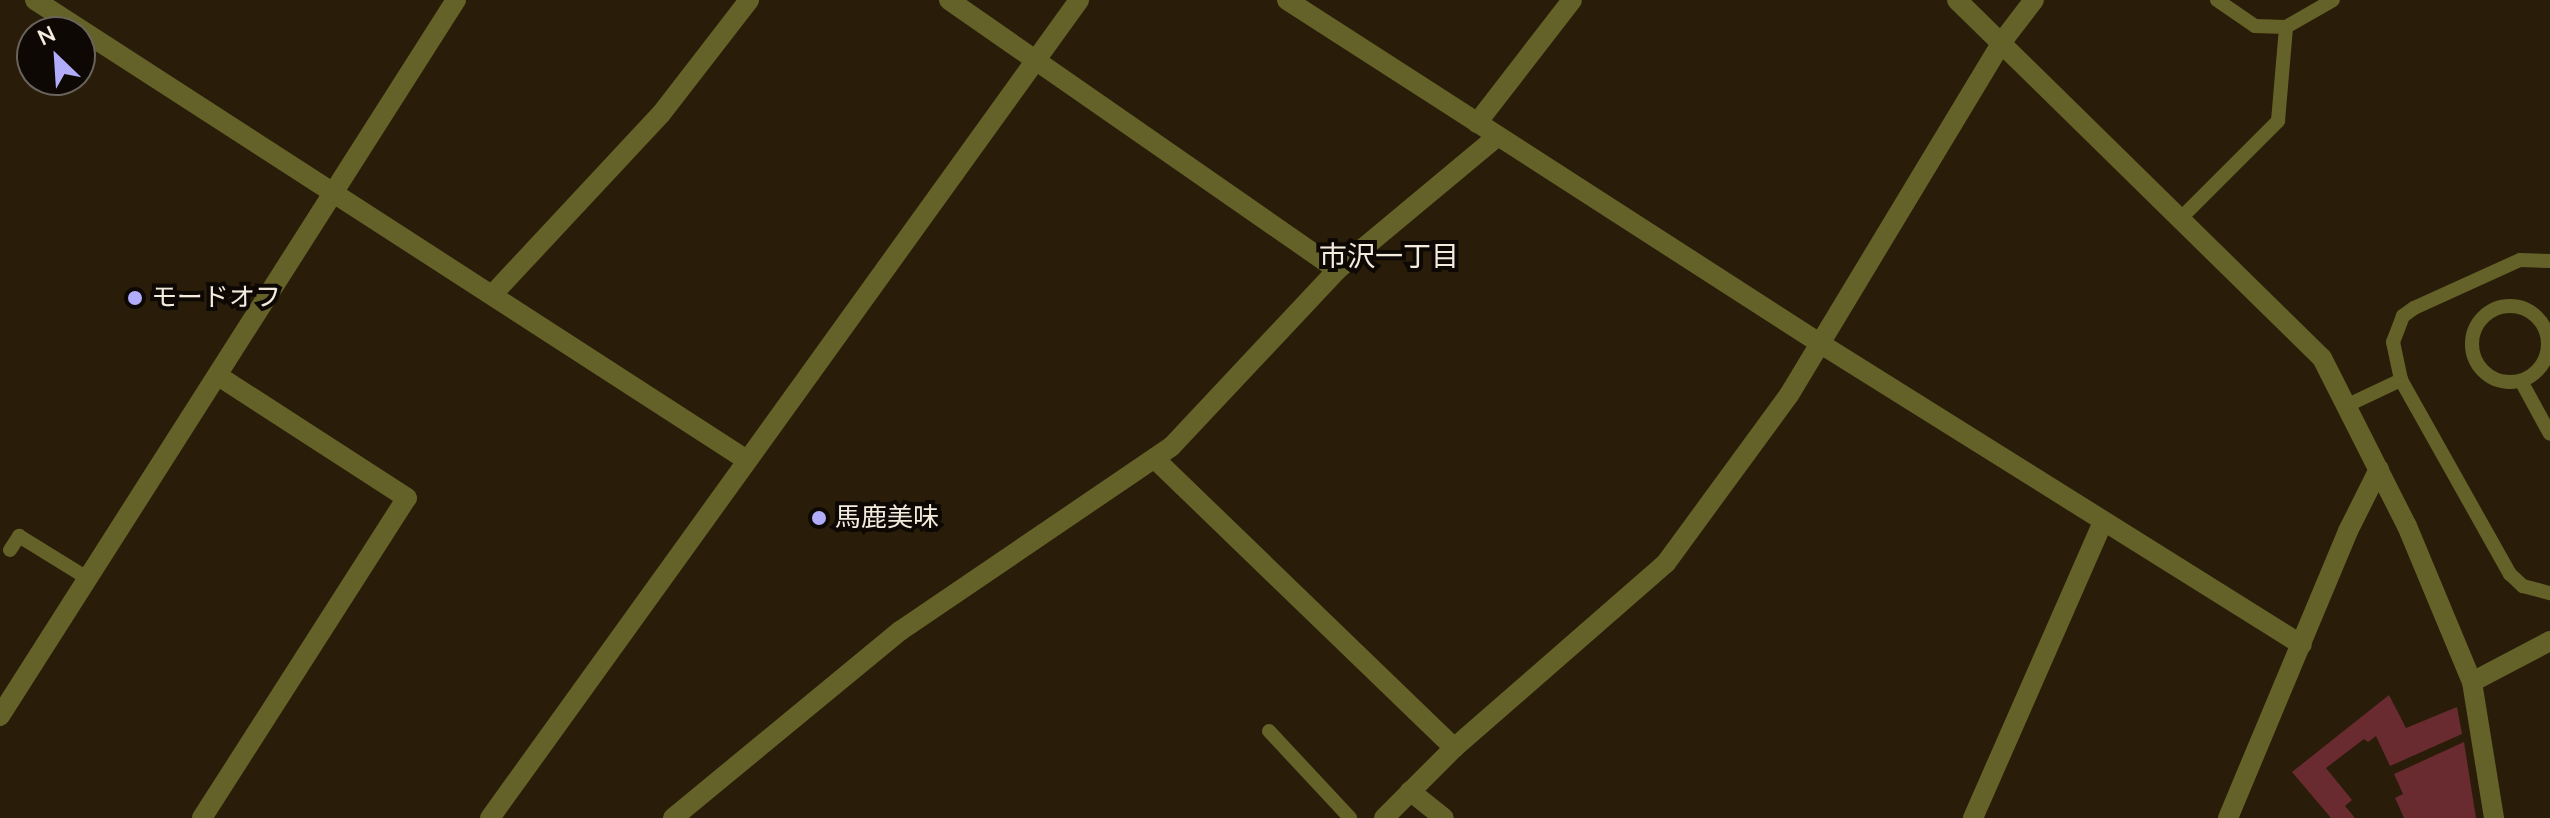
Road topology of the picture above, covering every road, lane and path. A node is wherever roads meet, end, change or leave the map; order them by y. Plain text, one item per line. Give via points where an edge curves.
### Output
1 (456, 0) edge
2 (749, 0) edge
3 (949, 0) edge
4 (1079, 0) edge
5 (1287, 0) edge
6 (1572, 0) edge
7 (1957, 0) edge
8 (2034, 0) edge
9 (2217, 0) edge
10 (2333, 0) edge
11 (43, 2) edge
12 (2286, 27) junction
13 (2001, 43) junction
14 (1034, 59) junction
15 (1477, 123) junction
16 (1498, 136) junction
17 (337, 192) junction
18 (2180, 219) junction
19 (2550, 261) edge
20 (1337, 270) junction
21 (493, 294) junction
22 (1821, 344) junction
23 (2549, 354) edge
24 (220, 377) junction
25 (2401, 380) junction
26 (2521, 381) junction
27 (2348, 405) junction
28 (2550, 434) edge
29 (745, 459) junction
30 (1155, 459) junction
31 (2379, 469) junction
32 (2103, 522) junction
33 (10, 550) dead end
34 (87, 578) junction
35 (2550, 593) edge
36 (2550, 641) edge
37 (2302, 645) junction
38 (2472, 682) junction
39 (0, 716) edge
40 (1269, 731) dead end
41 (1454, 748) junction
42 (1410, 791) junction
43 (202, 818) edge
44 (490, 818) edge
45 (673, 818) edge
46 (1350, 818) edge
47 (1384, 818) edge
48 (1444, 818) edge
49 (1973, 818) edge
50 (2228, 818) edge
51 (2494, 818) edge

1 - 17 street
2 - 21 street via 661,114
3 - 14 street
4 - 14 street
5 - 15 street
6 - 15 street
7 - 13 street
8 - 13 street
9 - 12 lane via 2255,26
10 - 12 lane
11 - 17 street
12 - 18 lane via 2278,121
13 - 18 street
13 - 22 street
14 - 20 street
14 - 29 street
15 - 16 street
16 - 20 street
16 - 22 street
17 - 21 street
17 - 24 street
18 - 27 street via 2322,358
19 - 25 lane via 2520,260 2403,316 2393,342
20 - 30 street
21 - 29 street
22 - 32 street
22 - 41 street via 1666,563
23 - 26 lane via 2535,374
23 - 26 lane via 2547,331 2528,310 2512,306 2478,321 2471,347 2483,369 2494,380
24 - 34 street
24 - 43 street via 407,498
25 - 27 lane
25 - 35 lane via 2510,574 2523,586
26 - 28 lane
27 - 31 street
29 - 44 street
30 - 41 street
30 - 45 street via 900,631
31 - 37 street
31 - 38 street
32 - 37 street
32 - 49 street
33 - 34 lane via 19,536
34 - 39 street
36 - 38 street
37 - 50 street
38 - 51 street
40 - 46 lane
41 - 42 street
42 - 47 street
42 - 48 street

